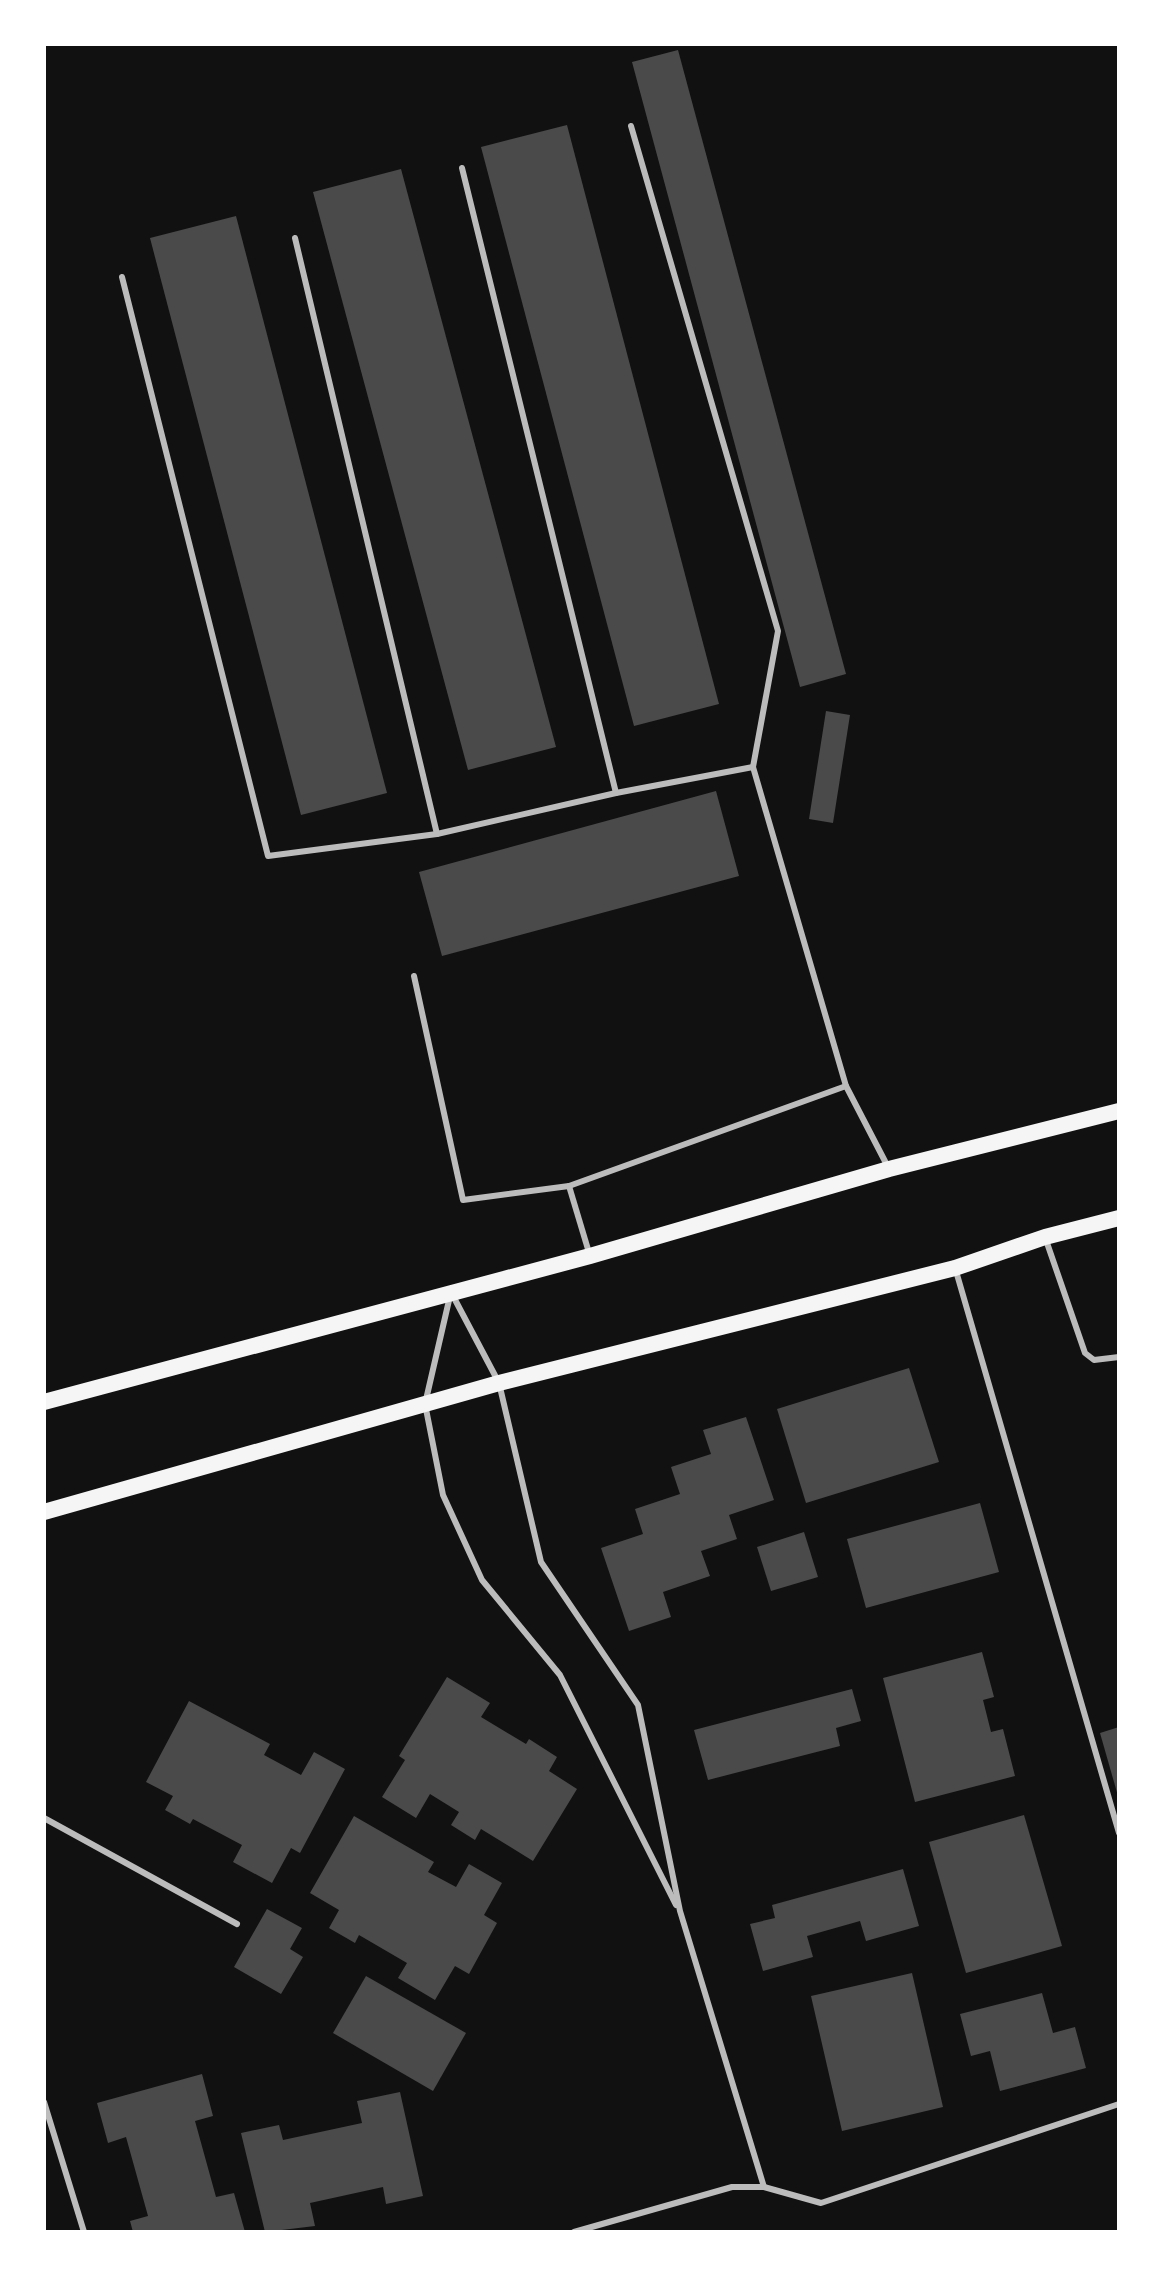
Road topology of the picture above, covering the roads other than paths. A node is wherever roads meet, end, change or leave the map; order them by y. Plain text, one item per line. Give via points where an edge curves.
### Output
1 (631, 126) dead end
2 (462, 168) dead end
3 (295, 238) dead end
4 (122, 277) dead end
5 (753, 767) junction
6 (616, 793) junction
7 (437, 834) junction
8 (414, 976) dead end
9 (846, 1086) junction
10 (1119, 1111) edge
11 (889, 1169) junction
12 (569, 1186) junction
13 (1119, 1218) edge
14 (1045, 1237) junction
15 (590, 1256) junction
16 (955, 1268) junction
17 (451, 1293) junction
18 (1119, 1357) edge
19 (499, 1383) junction
20 (44, 1402) edge
21 (425, 1404) junction
22 (44, 1512) edge
23 (44, 1818) edge
24 (1119, 1833) edge
25 (680, 1911) junction
26 (237, 1924) dead end
27 (44, 2102) edge
28 (1119, 2104) edge
29 (764, 2187) junction
30 (84, 2232) edge
31 (574, 2232) edge

1 - 5 lane via 778,631
2 - 6 lane
3 - 7 lane
4 - 7 lane via 268,856
5 - 6 lane
5 - 9 lane
6 - 7 lane
8 - 12 lane via 463,1200
9 - 11 lane
9 - 12 lane
10 - 11 main road
11 - 15 main road
12 - 15 lane
13 - 14 main road
14 - 16 main road
14 - 18 lane via 1085,1353 1094,1360
15 - 17 main road
16 - 19 main road
16 - 24 lane
17 - 19 lane
17 - 20 main road
17 - 21 lane
19 - 21 main road
19 - 25 lane via 541,1562 638,1705
21 - 22 main road
21 - 25 lane via 443,1495 482,1580 560,1675
23 - 26 lane
25 - 29 lane
27 - 30 lane
28 - 29 lane via 821,2203
29 - 31 lane via 732,2187

